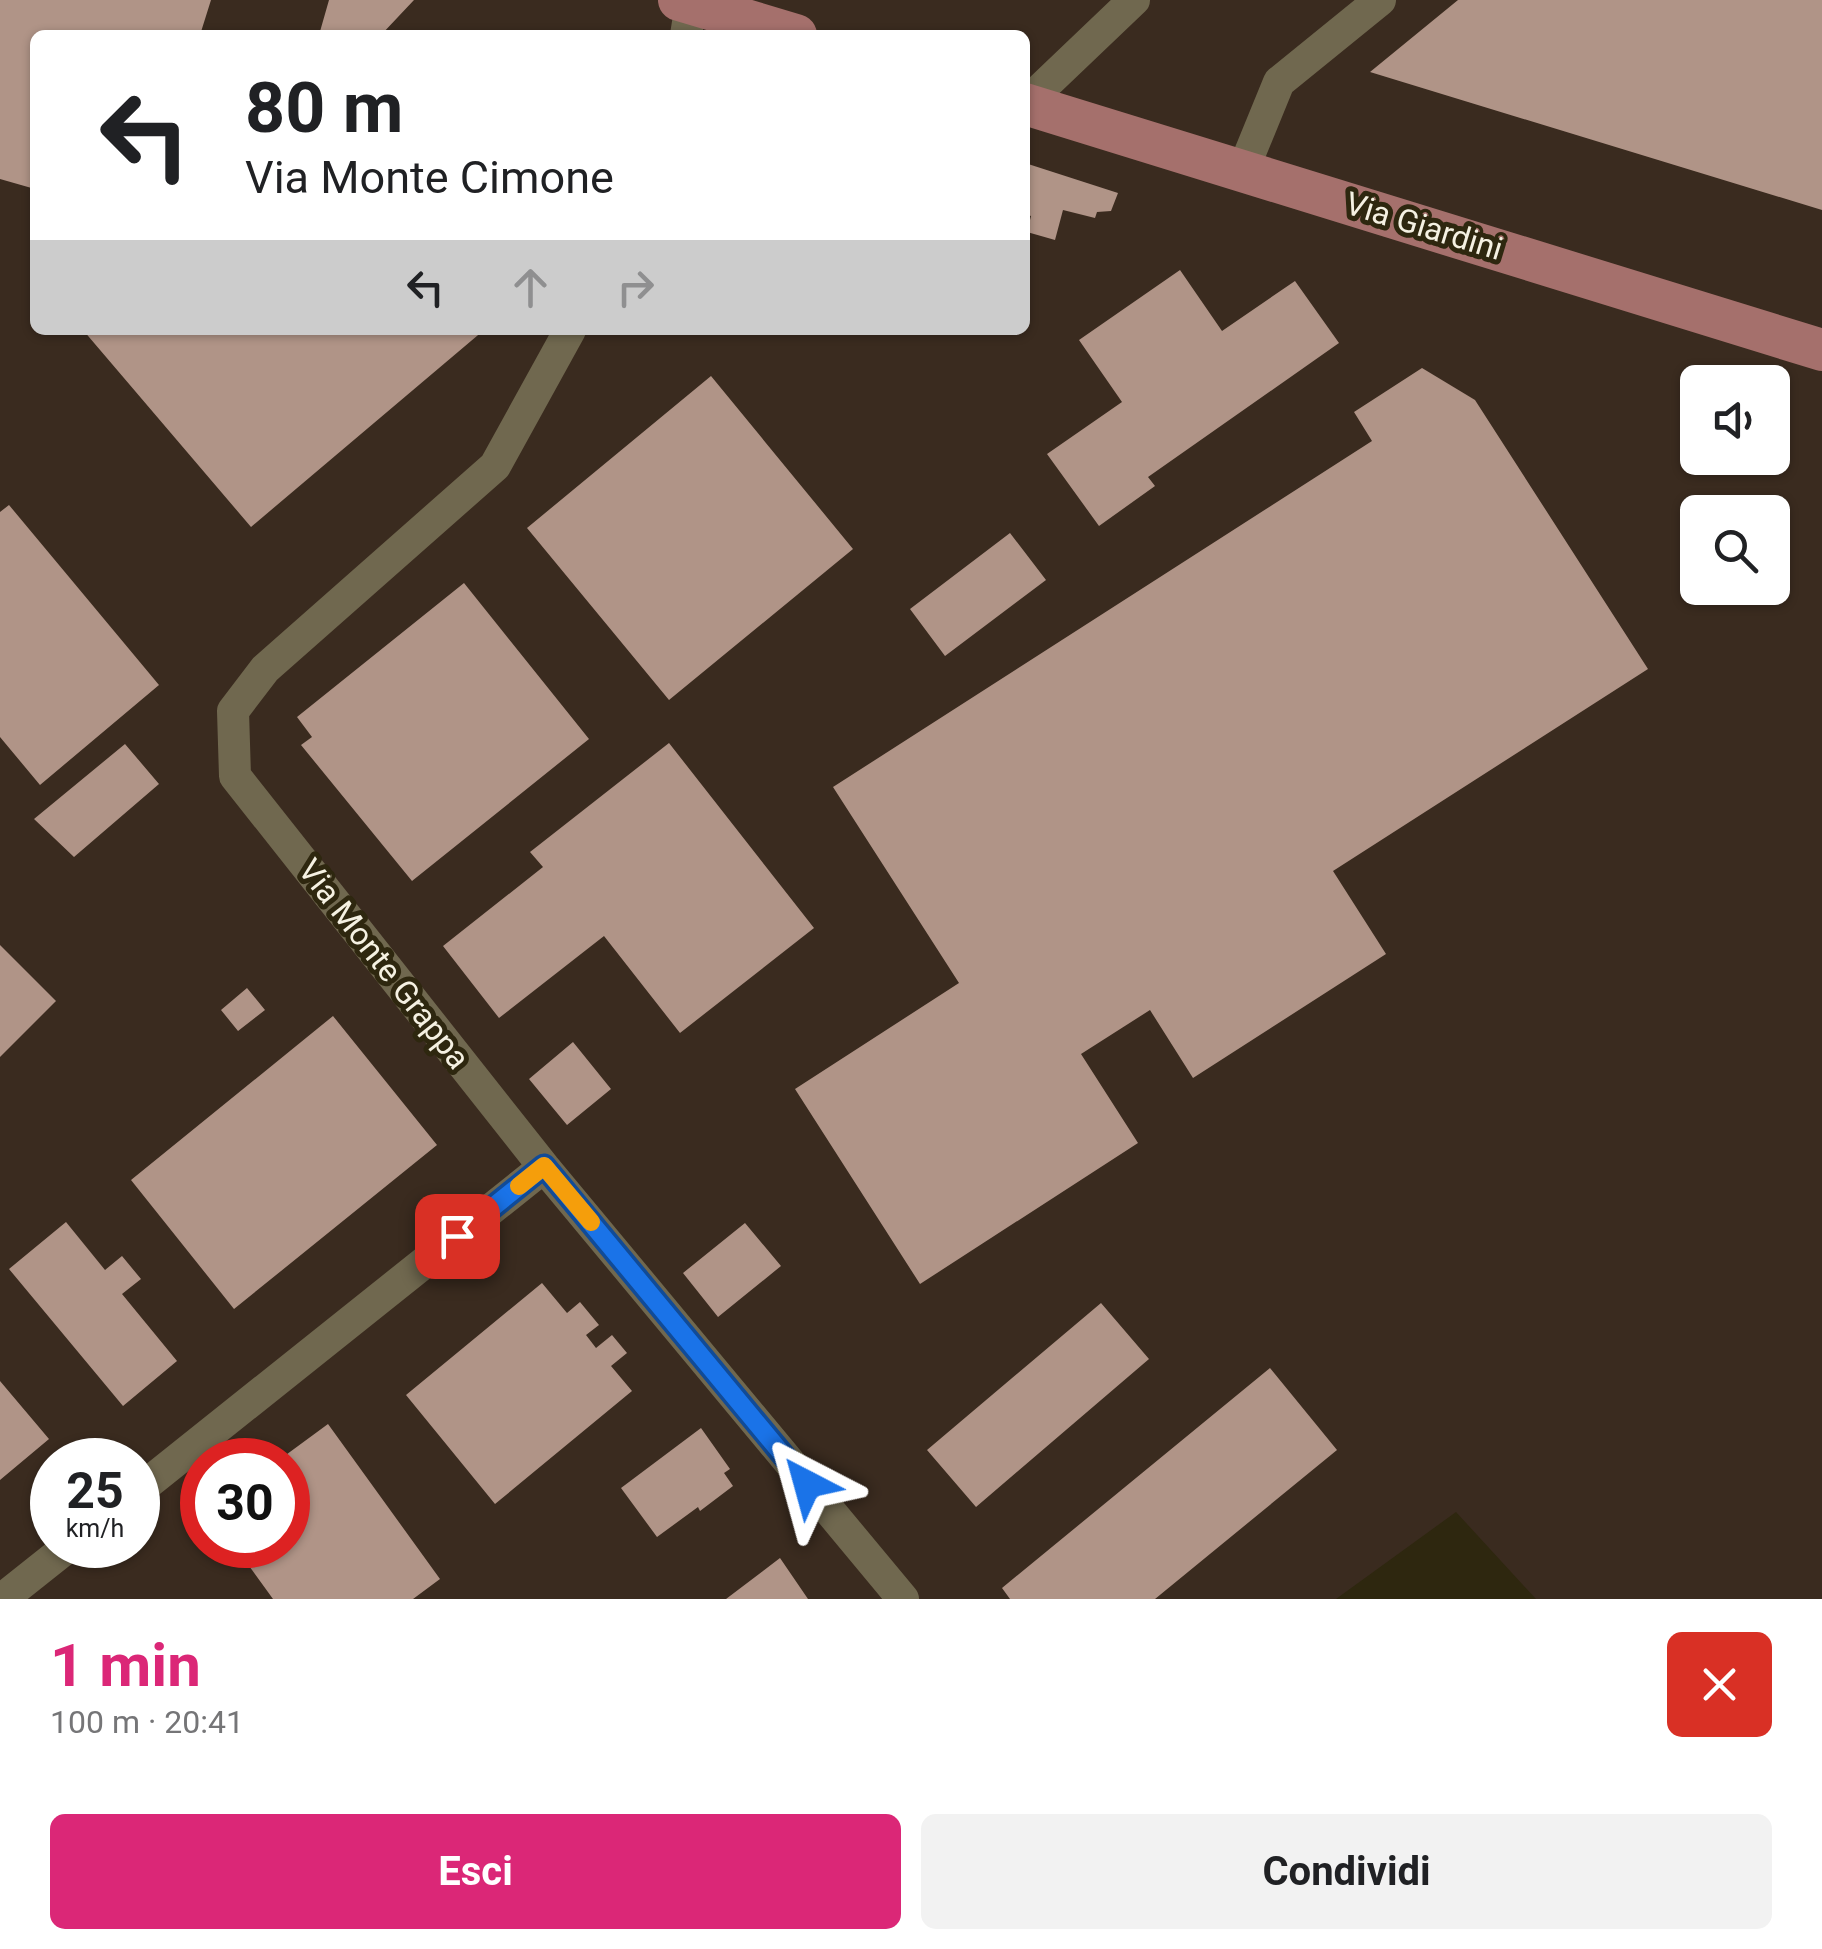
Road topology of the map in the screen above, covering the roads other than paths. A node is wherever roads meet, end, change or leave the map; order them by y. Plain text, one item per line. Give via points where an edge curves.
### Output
1 (1134, 0) edge
2 (1380, 0) edge
3 (685, 13) edge
4 (771, 30) edge
5 (1030, 99) edge
6 (1030, 106) edge
7 (1243, 170) junction
8 (567, 335) edge
9 (1822, 350) edge
10 (544, 1166) junction
11 (160, 1473) edge
12 (41, 1568) edge
13 (2, 1599) edge
14 (903, 1599) edge

1 - 5 street
2 - 7 street via 1279,82
3 - 4 main road
6 - 7 main road, Via Giardini
7 - 9 main road, Via Giardini
8 - 10 street, Via Monte Grappa via 495,466 266,668 233,711 235,776
10 - 11 street
10 - 14 street, Via Monte Grappa
12 - 13 street

